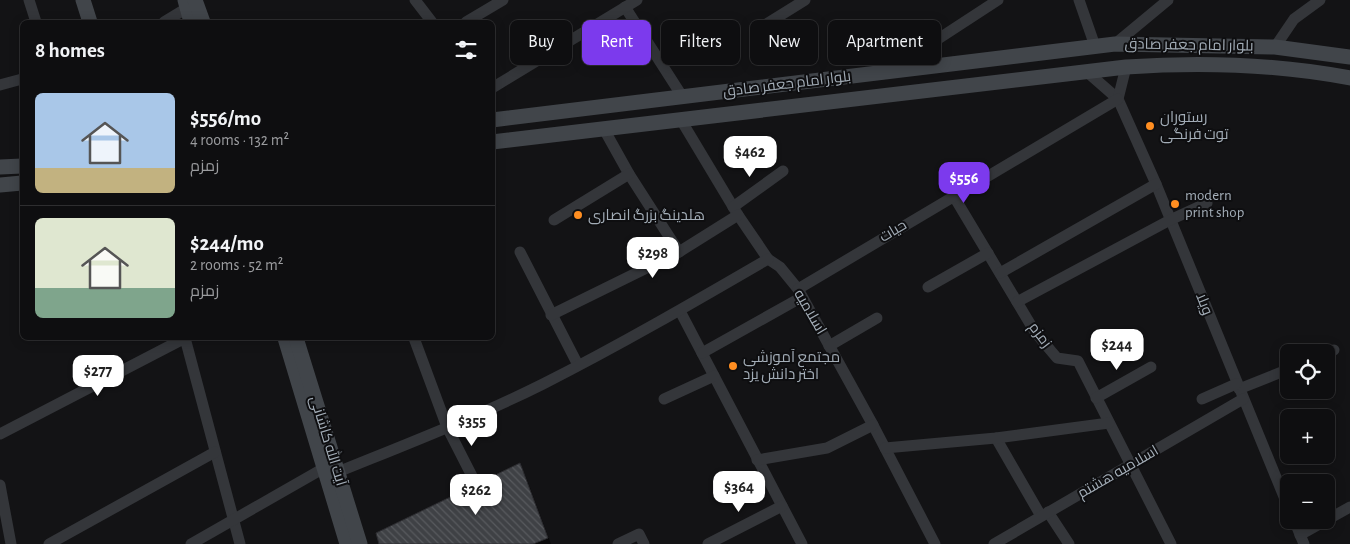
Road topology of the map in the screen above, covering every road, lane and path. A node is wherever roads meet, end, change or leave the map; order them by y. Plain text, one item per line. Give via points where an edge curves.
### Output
1 (29, 0) edge
2 (83, 0) edge
3 (415, 0) edge
4 (503, 0) edge
5 (637, 0) edge
6 (805, 0) edge
7 (998, 0) edge
8 (1168, 0) edge
9 (1320, 0) edge
10 (1083, 2) edge
11 (625, 7) junction
12 (190, 8) edge
13 (35, 20) edge
14 (89, 20) edge
15 (168, 20) edge
16 (201, 20) edge
17 (430, 20) edge
18 (469, 20) edge
19 (773, 20) edge
20 (1115, 44) junction
21 (1096, 46) junction
22 (1275, 47) junction
23 (1350, 57) edge
24 (1126, 67) junction
25 (918, 68) junction
26 (1086, 71) junction
27 (858, 75) junction
28 (1350, 78) edge
29 (20, 80) edge
30 (820, 80) junction
31 (0, 85) edge
32 (495, 86) edge
33 (682, 96) junction
34 (856, 99) junction
35 (1118, 99) junction
36 (830, 102) junction
37 (495, 120) edge
38 (681, 120) junction
39 (605, 130) junction
40 (495, 142) edge
41 (20, 166) edge
42 (0, 167) edge
43 (783, 171) dead end
44 (629, 174) junction
45 (20, 183) edge
46 (1156, 184) junction
47 (0, 185) edge
48 (953, 195) junction
49 (1207, 203) dead end
50 (736, 211) junction
51 (554, 220) dead end
52 (1170, 220) junction
53 (520, 252) dead end
54 (679, 252) junction
55 (988, 253) junction
56 (768, 259) junction
57 (1000, 273) junction
58 (928, 287) dead end
59 (800, 293) junction
60 (1017, 302) junction
61 (680, 311) junction
62 (551, 315) junction
63 (878, 318) dead end
64 (181, 340) edge
65 (186, 340) edge
66 (286, 340) edge
67 (297, 340) edge
68 (415, 340) edge
69 (829, 346) junction
70 (702, 353) junction
71 (578, 365) junction
72 (1151, 367) dead end
73 (1280, 373) edge
74 (714, 376) junction
75 (1239, 391) junction
76 (1096, 398) junction
77 (664, 399) dead end
78 (1202, 399) dead end
79 (1109, 423) junction
80 (873, 425) junction
81 (447, 427) junction
82 (0, 434) edge
83 (996, 438) junction
84 (885, 448) junction
85 (215, 452) junction
86 (757, 460) junction
87 (1131, 464) junction
88 (331, 470) junction
89 (474, 480) dead end
90 (0, 485) edge
91 (1280, 487) edge
92 (782, 506) junction
93 (1350, 507) edge
94 (1045, 514) junction
95 (234, 519) junction
96 (3, 520) edge
97 (1302, 539) edge
98 (11, 544) edge
99 (48, 544) edge
100 (191, 544) edge
101 (240, 544) edge
102 (347, 544) edge
103 (360, 544) edge
104 (618, 544) edge
105 (644, 544) edge
106 (708, 544) edge
107 (802, 544) edge
108 (935, 544) edge
109 (994, 544) edge
110 (1069, 544) edge
111 (1171, 544) edge

1 - 13 street
2 - 14 main road
3 - 17 street
4 - 18 street
5 - 11 street
6 - 19 street
7 - 25 street via 932,43
8 - 20 street
9 - 22 street via 1294,19
10 - 21 street
11 - 32 street
11 - 33 street
12 - 15 street
12 - 16 main road
20 - 21 main road, بلوار امام جعفر صادق
20 - 22 main road, بلوار امام جعفر صادق
21 - 25 main road, بلوار امام جعفر صادق
22 - 23 main road, بلوار امام جعفر صادق
24 - 26 main road, بلوار امام جعفر صادق
24 - 28 main road, بلوار امام جعفر صادق via 1166,64 1280,68
24 - 35 street
25 - 27 main road, بلوار امام جعفر صادق
26 - 34 main road, بلوار امام جعفر صادق
26 - 35 street, ویلا
27 - 30 main road, بلوار امام جعفر صادق
27 - 34 main road via 846,87 847,93
29 - 31 street
30 - 33 main road, بلوار امام جعفر صادق
30 - 36 main road via 831,86 834,94
33 - 37 main road, بلوار امام جعفر صادق
34 - 36 main road, بلوار امام جعفر صادق
35 - 46 street, ویلا
35 - 48 street, حیات
36 - 38 main road, بلوار امام جعفر صادق
38 - 39 main road, بلوار امام جعفر صادق
38 - 50 street, اسلامیه
39 - 40 main road, بلوار امام جعفر صادق
39 - 44 street
41 - 42 main road
43 - 50 street
44 - 51 street
44 - 54 street
45 - 47 main road
46 - 52 street, ویلا
46 - 57 street
48 - 55 street, زمزم
48 - 59 street, حیات
49 - 52 street
50 - 54 street
50 - 56 street, اسلامیه
52 - 60 street
52 - 75 street, ویلا
53 - 62 street
54 - 62 street
55 - 57 street, زمزم
55 - 58 street
56 - 59 street, اسلامیه via 780,267
56 - 61 street
57 - 60 street, زمزم
59 - 69 street, اسلامیه
59 - 70 street, حیات
60 - 76 street, زمزم via 1035,332 1057,358 1078,362
61 - 70 street
61 - 71 street
62 - 71 street
63 - 69 street
64 - 82 street
65 - 85 street
66 - 88 main road, آیت الله کاشانی
67 - 88 main road, آیت الله کاشانی
68 - 81 street
69 - 80 street, اسلامیه
70 - 74 street
71 - 81 street
72 - 76 street
73 - 75 street
74 - 77 street
74 - 86 street
75 - 78 street
75 - 87 street, اسلامیه هشتم
75 - 91 street, ویلا
76 - 79 street, زمزم
79 - 83 street
79 - 87 street, زمزم
80 - 84 street, اسلامیه
80 - 86 street via 827,448
81 - 88 street
81 - 89 street
83 - 84 street
83 - 94 street
84 - 108 street, اسلامیه
85 - 95 street
85 - 99 street
86 - 92 street
87 - 94 street, اسلامیه هشتم
87 - 111 street, زمزم
88 - 95 street
88 - 102 main road, آیت الله کاشانی
88 - 103 main road, آیت الله کاشانی
90 - 96 street
92 - 106 street
92 - 107 street
93 - 97 street
94 - 109 street, اسلامیه هشتم
94 - 110 street
95 - 100 street
95 - 101 street
96 - 98 street
104 - 105 street via 638,534

